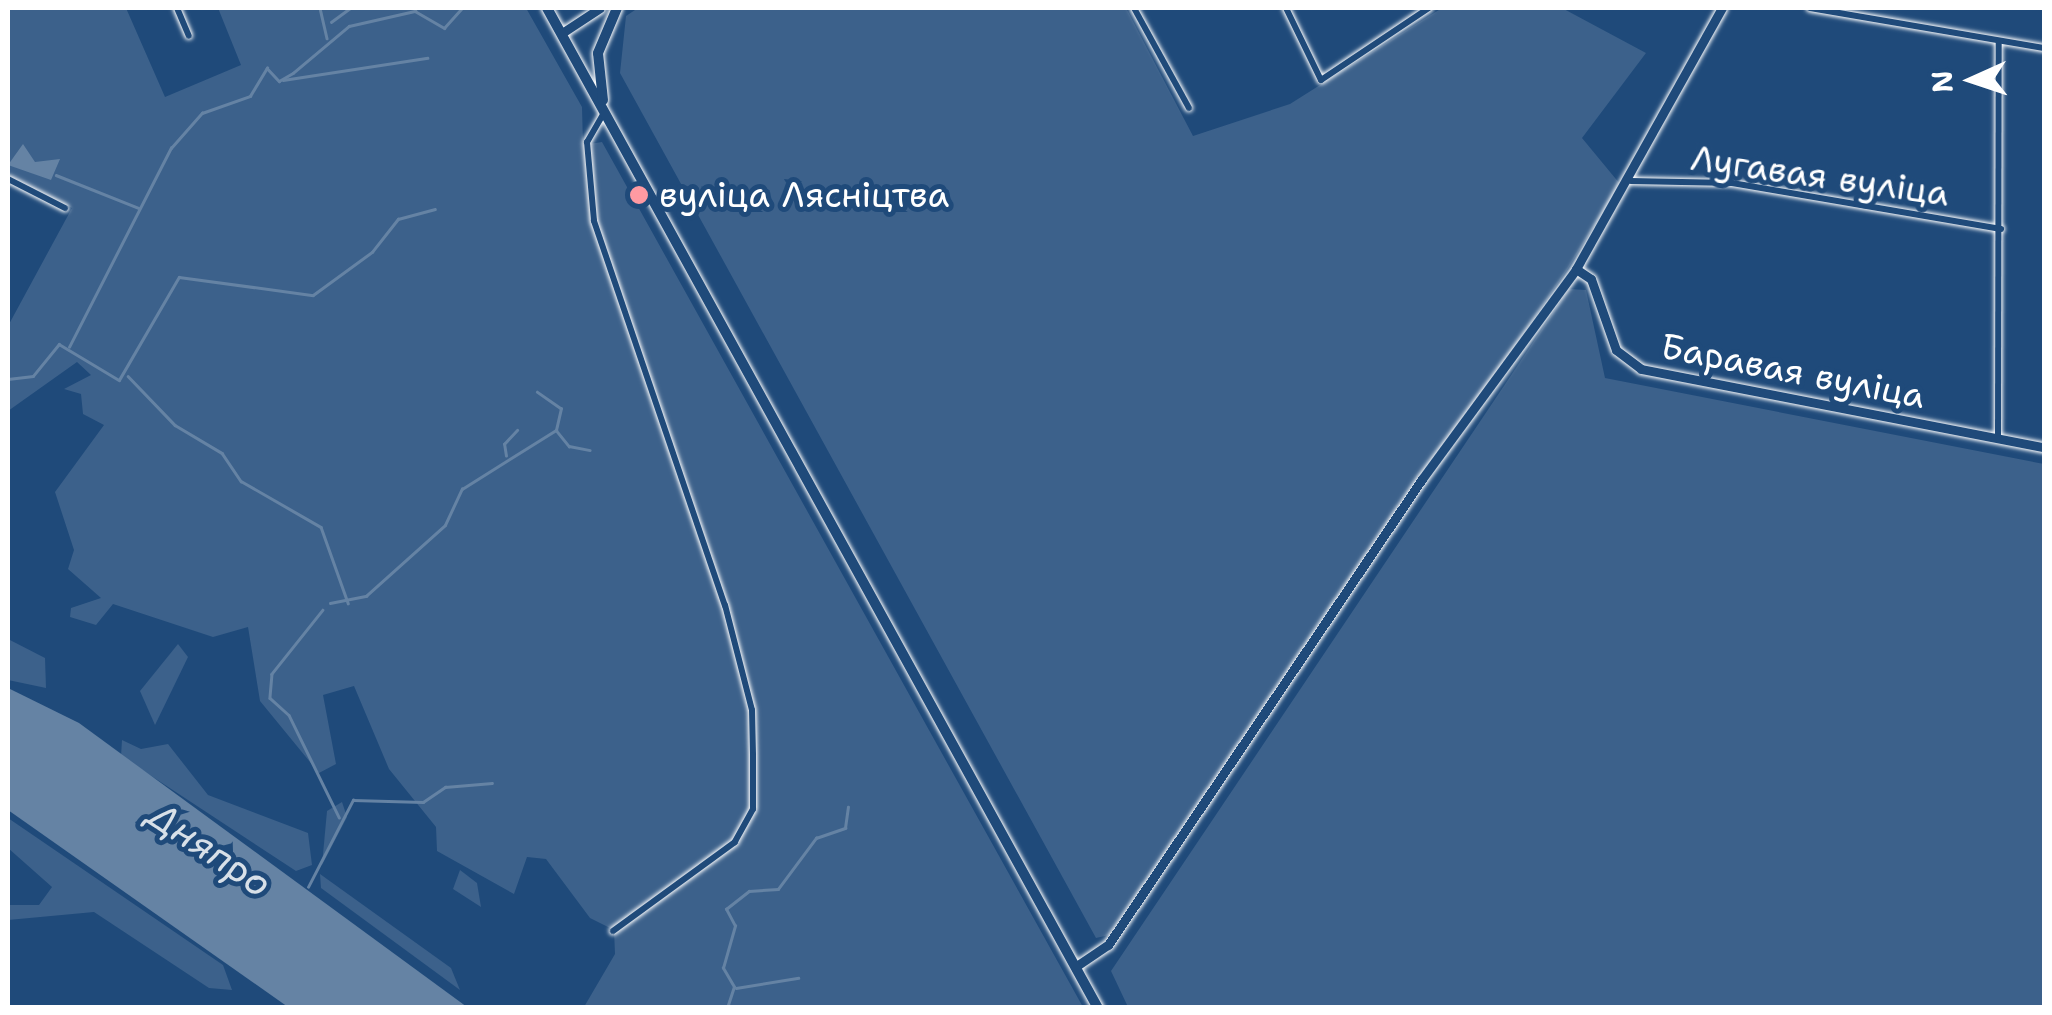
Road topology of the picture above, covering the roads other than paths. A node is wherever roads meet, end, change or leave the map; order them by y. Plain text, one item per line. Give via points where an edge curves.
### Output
1 (177, 8) edge
2 (548, 8) edge
3 (600, 8) edge
4 (617, 8) edge
5 (1134, 8) edge
6 (1286, 8) edge
7 (1429, 8) edge
8 (1722, 8) edge
9 (1810, 8) edge
10 (1826, 9) edge
11 (562, 33) junction
12 (189, 36) dead end
13 (2000, 41) junction
14 (2044, 48) edge
15 (1189, 108) dead end
16 (605, 111) junction
17 (8, 179) edge
18 (1631, 180) junction
19 (65, 208) dead end
20 (2001, 229) junction
21 (1576, 269) junction
22 (1998, 439) junction
23 (2044, 447) edge
24 (613, 931) dead end
25 (1078, 965) junction
26 (1098, 1008) edge

1 - 12 street
2 - 11 main road
3 - 11 street
4 - 16 main road via 598,52
5 - 15 street
6 - 7 street via 1321,80
8 - 18 street
9 - 10 street
10 - 13 street
11 - 16 main road
13 - 14 street
13 - 20 street
16 - 24 street via 587,142 594,221 725,605 752,710 753,755 753,809 735,842
16 - 25 main road
17 - 19 street
18 - 20 street, Лугавая вуліца via 1732,183
18 - 21 street
20 - 22 street
21 - 22 street, Баравая вуліца via 1591,280 1616,350 1641,369
21 - 25 street via 1422,479 1108,946
22 - 23 street, Баравая вуліца
25 - 26 main road

